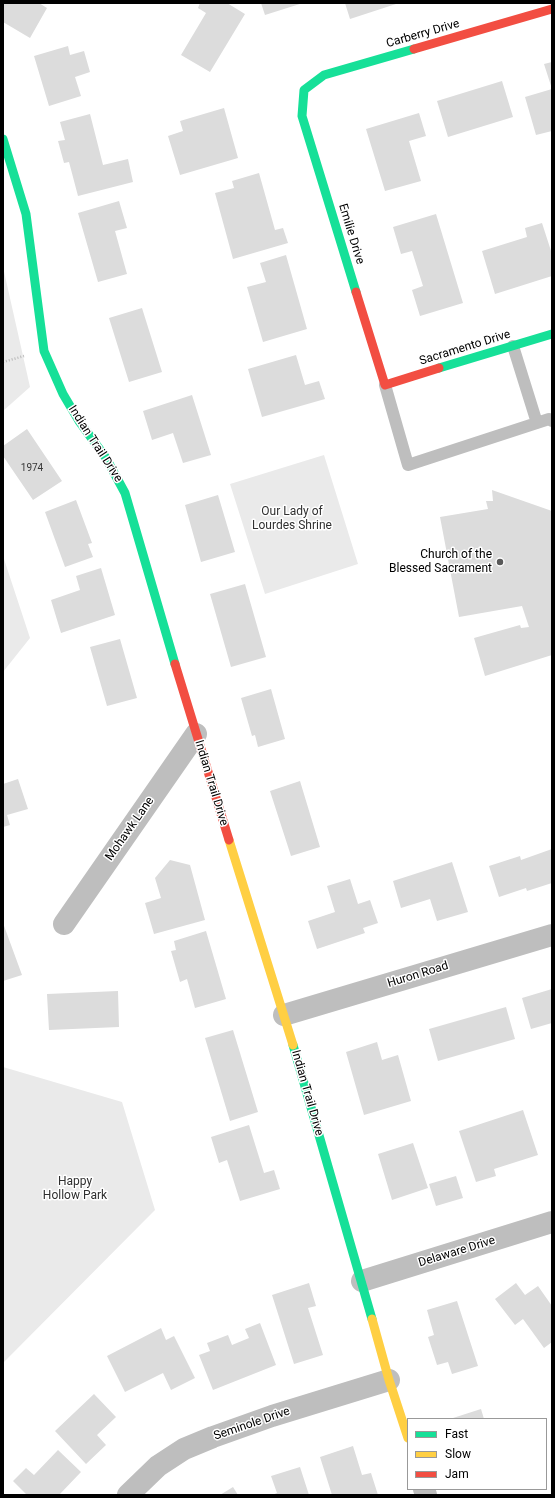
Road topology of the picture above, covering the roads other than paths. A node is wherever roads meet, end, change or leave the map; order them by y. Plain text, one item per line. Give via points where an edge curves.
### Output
1 (552, 9) edge
2 (304, 90) joint
3 (3, 139) edge
4 (552, 334) edge
5 (513, 346) junction
6 (385, 385) junction
7 (552, 420) edge
8 (537, 423) junction
9 (196, 734) junction
10 (64, 924) dead end
11 (552, 935) edge
12 (284, 1015) junction
13 (552, 1222) edge
14 (362, 1281) junction
15 (390, 1380) junction
16 (407, 1435) edge
17 (128, 1495) edge

1 - 2 street, Carberry Drive via 324,75
2 - 6 street, Emilie Drive via 302,116
3 - 9 street, Indian Trail Drive via 26,214 44,351 78,421 106,458 125,494
4 - 5 street, Sacramento Drive
5 - 6 street, Sacramento Drive
5 - 8 lane
6 - 8 lane via 408,465
7 - 8 lane
9 - 10 street, Mohawk Lane
9 - 12 street, Indian Trail Drive
11 - 12 street, Huron Road
12 - 14 street, Indian Trail Drive
13 - 14 street, Delaware Drive
14 - 15 street, Indian Trail Drive
15 - 16 street, Indian Trail Drive
15 - 17 street, Seminole Drive via 272,1416 184,1449 158,1466

